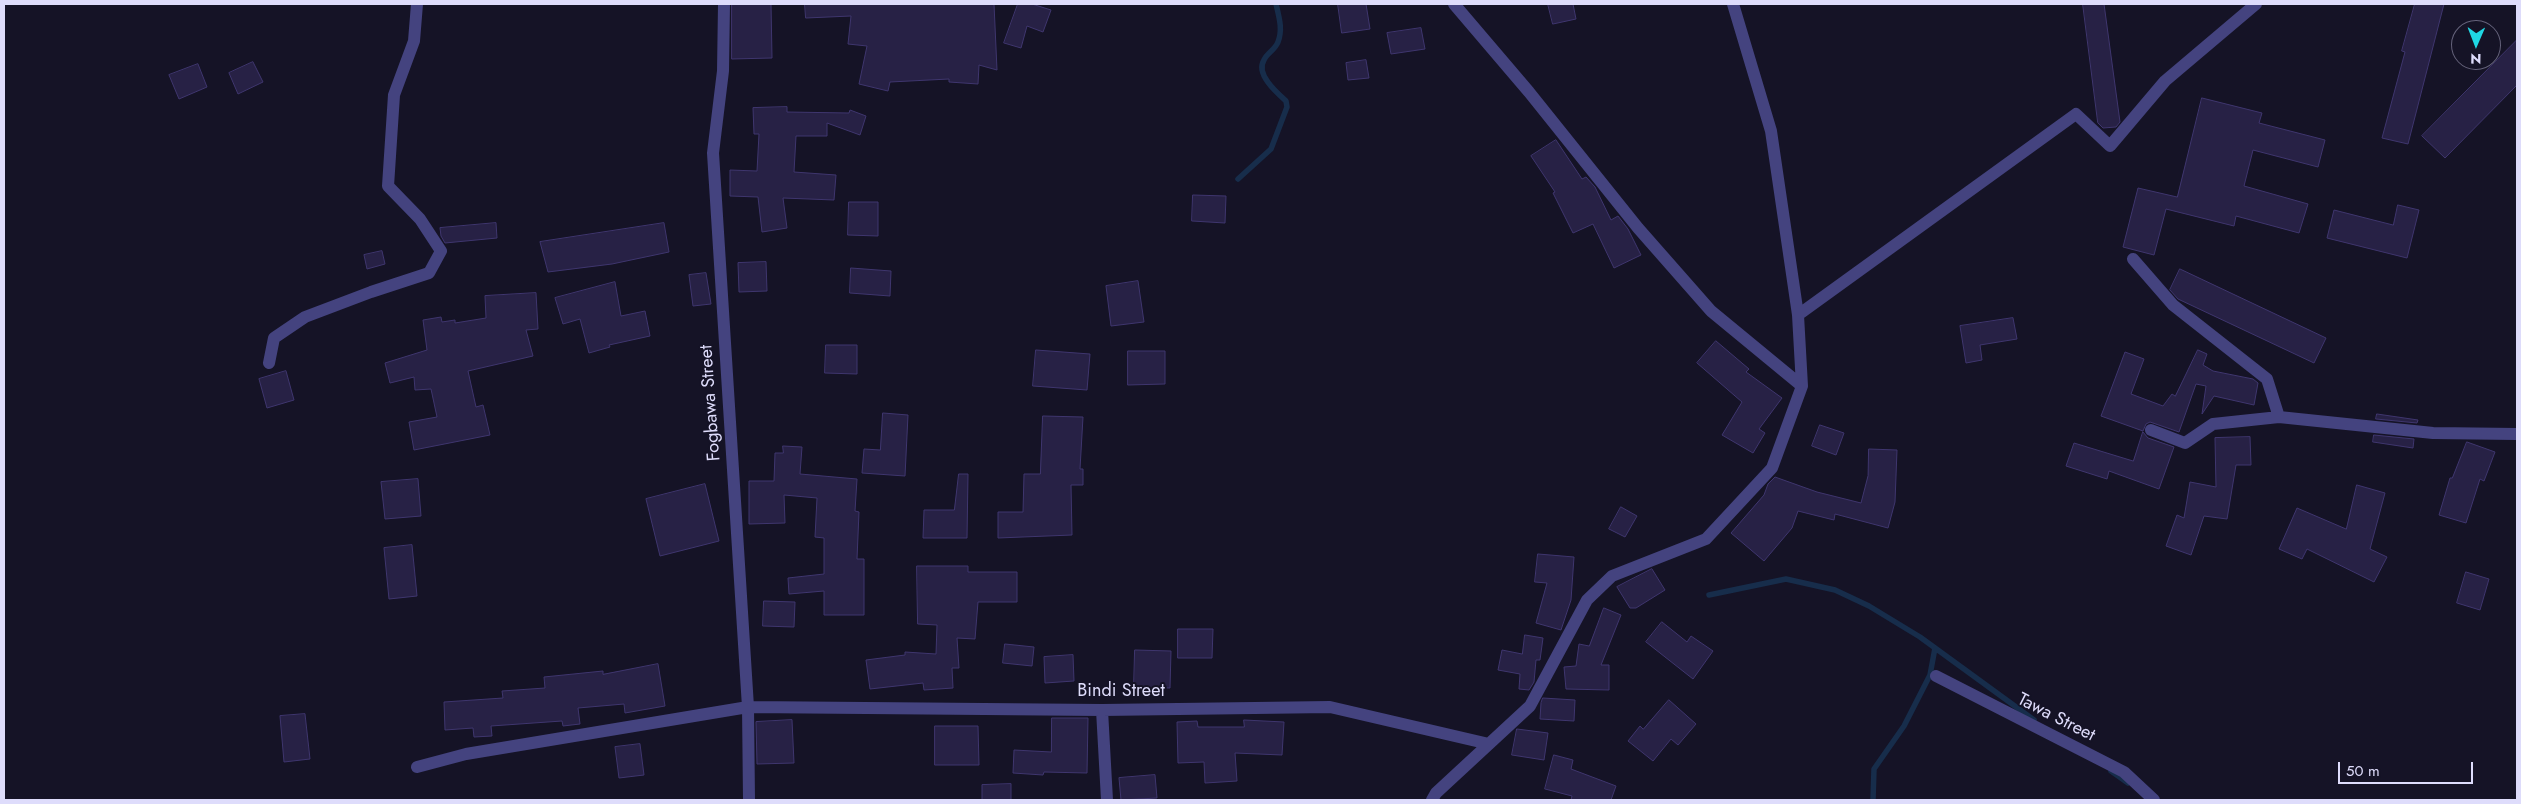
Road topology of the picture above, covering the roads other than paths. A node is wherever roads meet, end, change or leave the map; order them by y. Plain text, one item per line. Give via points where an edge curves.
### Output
1 (417, 4) edge
2 (724, 4) edge
3 (1454, 4) edge
4 (1733, 4) edge
5 (2256, 4) edge
6 (2133, 259) dead end
7 (1798, 315) junction
8 (269, 363) dead end
9 (1802, 386) junction
10 (2279, 417) junction
11 (2151, 430) dead end
12 (2517, 434) edge
13 (1936, 676) dead end
14 (748, 707) junction
15 (1102, 710) junction
16 (1489, 744) junction
17 (417, 767) dead end
18 (749, 800) edge
19 (1107, 800) edge
20 (1432, 800) edge
21 (2154, 800) edge

1 - 8 street via 414,41 394,96 388,186 420,219 441,251 429,273 305,317 274,338
2 - 14 street, Fogbawa Street via 723,71 713,153
3 - 9 street via 1638,228 1711,311
4 - 7 street via 1771,131
5 - 7 street via 2165,81 2110,146 2076,114
6 - 10 street via 2172,305 2266,379
7 - 9 street
9 - 16 street via 1772,468 1706,539 1612,576 1586,600 1530,706
10 - 11 street via 2213,424 2185,443
10 - 12 street via 2433,433
13 - 21 street, Tawa Street via 2124,772
14 - 15 street, Bindi Street
14 - 17 street, Bindi Street via 466,754
14 - 18 street, Fogbawa Street
15 - 16 street, Bindi Street via 1330,707
15 - 19 street
16 - 20 street

